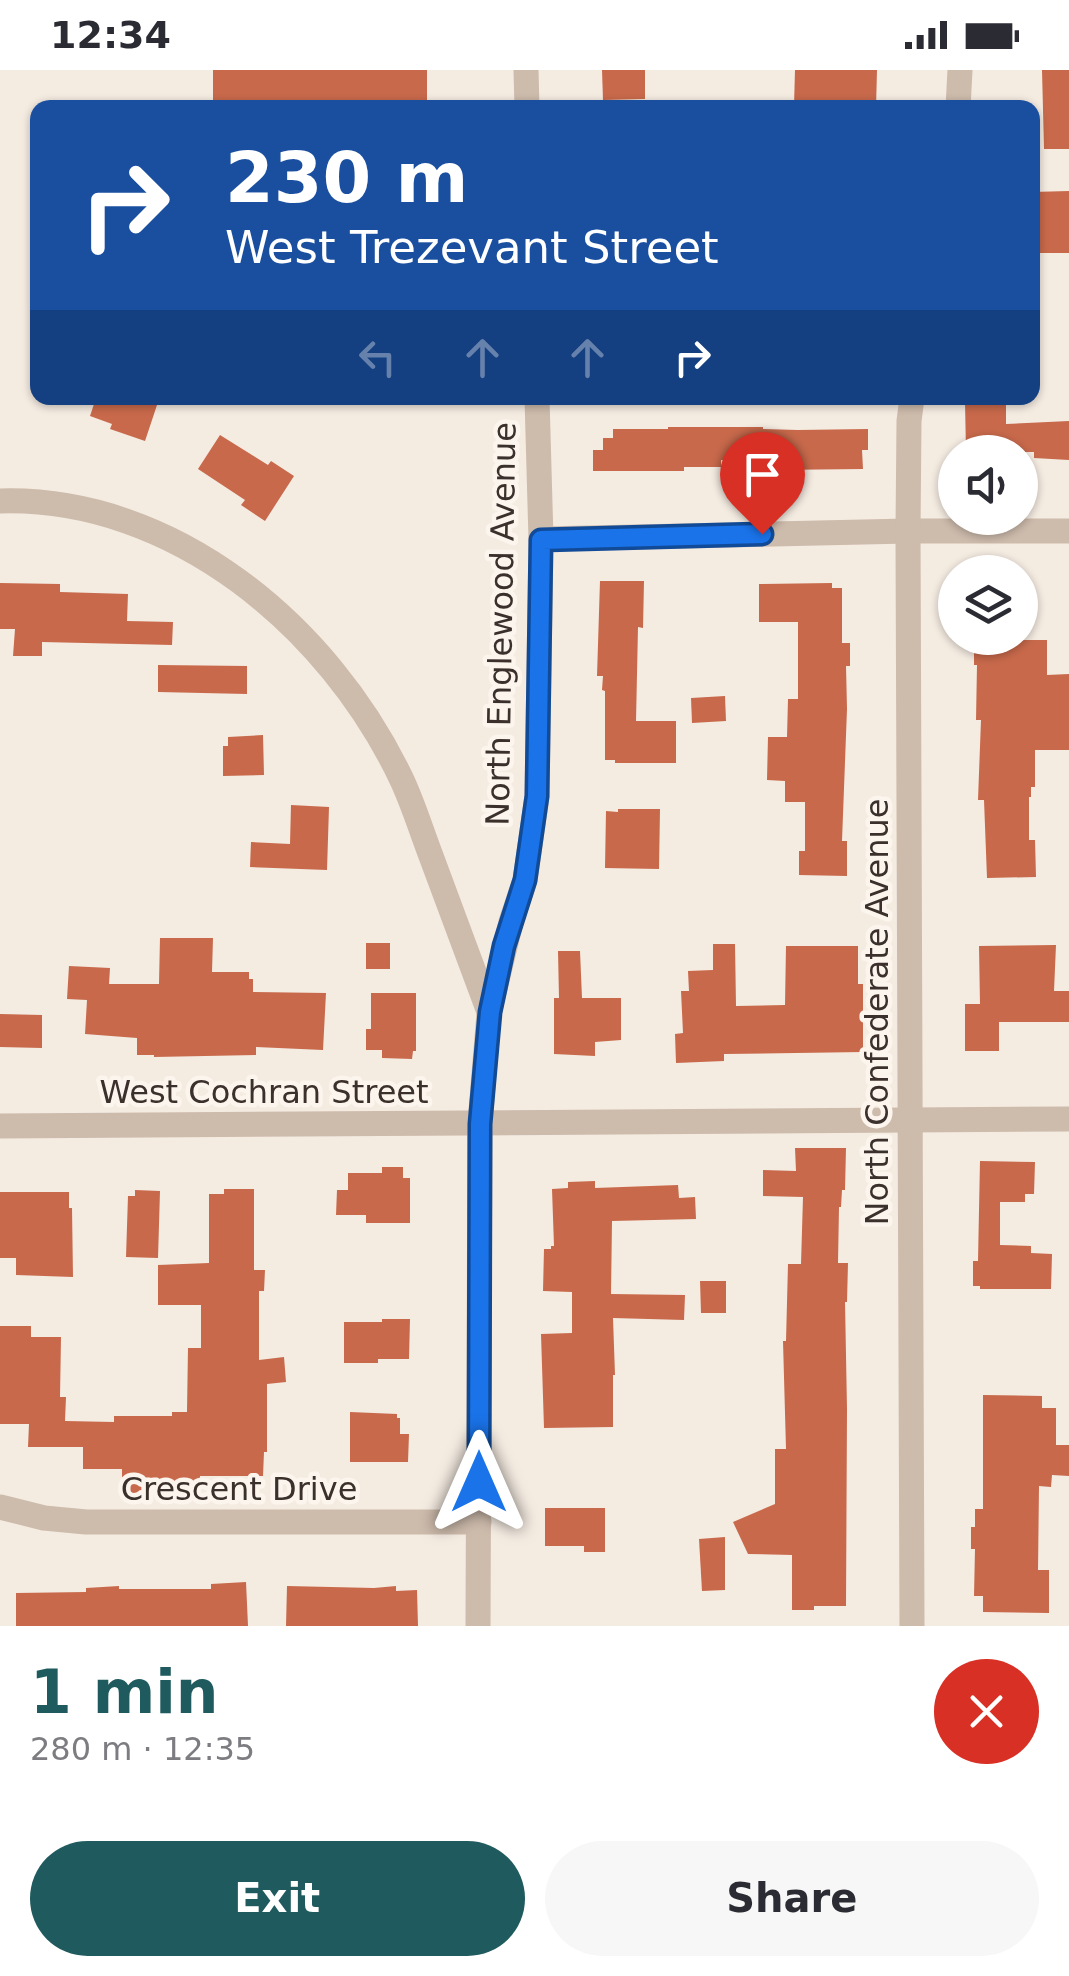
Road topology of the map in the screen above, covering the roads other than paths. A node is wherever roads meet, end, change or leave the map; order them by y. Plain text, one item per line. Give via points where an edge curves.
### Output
1 (526, 70) edge
2 (960, 70) edge
3 (528, 100) edge
4 (958, 100) edge
5 (537, 405) edge
6 (911, 405) edge
7 (0, 501) edge
8 (908, 531) junction
9 (1069, 531) edge
10 (541, 540) junction
11 (490, 1012) junction
12 (1069, 1119) edge
13 (910, 1120) junction
14 (480, 1124) junction
15 (0, 1126) edge
16 (0, 1507) edge
17 (479, 1522) junction
18 (478, 1626) edge
19 (912, 1626) edge

1 - 3 street
2 - 4 street
5 - 10 street, North Englewood Avenue
6 - 8 street, North Confederate Avenue
7 - 11 street via 87,508 161,535 222,569 327,662 402,780
8 - 9 street
8 - 10 street
8 - 13 street, North Confederate Avenue
10 - 11 street, North Englewood Avenue via 537,796 525,880
11 - 14 street, North Englewood Avenue
12 - 13 street, West Cochran Street
13 - 14 street, West Cochran Street
13 - 19 street, North Confederate Avenue
14 - 15 street, West Cochran Street
14 - 17 street, North Englewood Avenue
16 - 17 street, Crescent Drive via 86,1522
17 - 18 street, North Englewood Avenue

